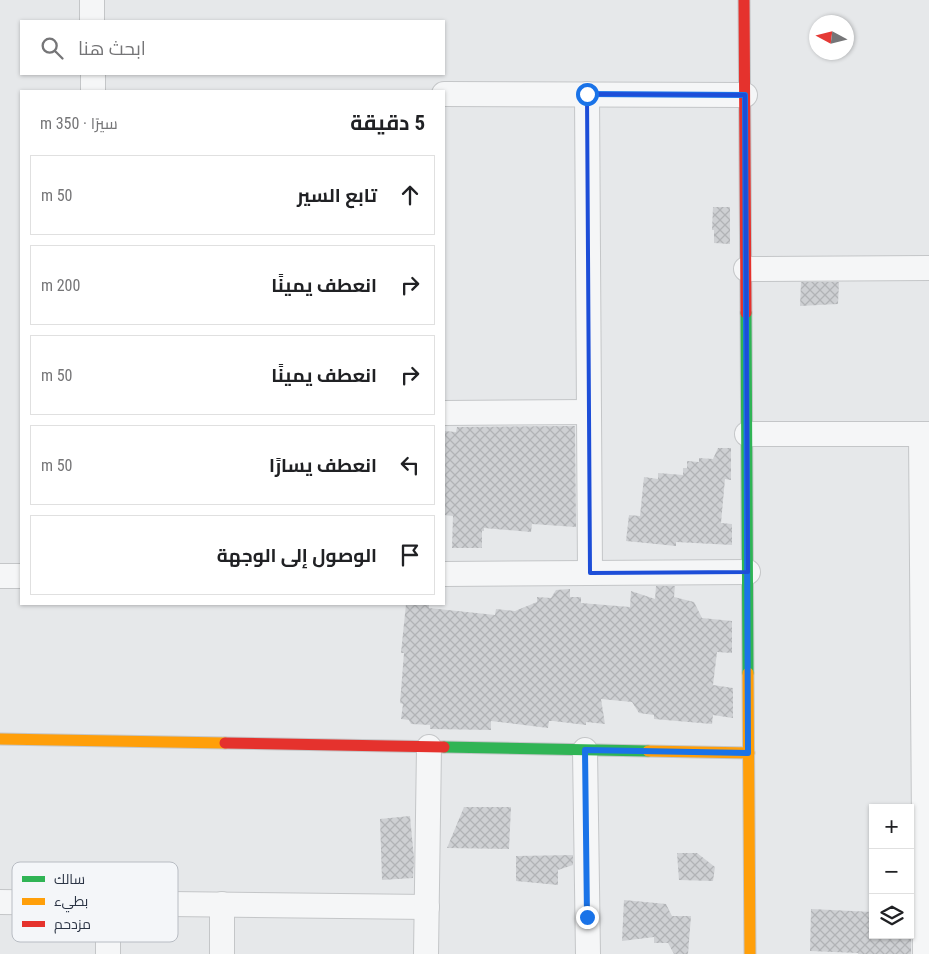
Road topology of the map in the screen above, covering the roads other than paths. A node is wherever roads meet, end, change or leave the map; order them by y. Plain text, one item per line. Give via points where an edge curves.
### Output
1 (92, 0) edge
2 (744, 0) edge
3 (92, 20) edge
4 (93, 75) edge
5 (93, 90) edge
6 (445, 94) edge
7 (587, 94) junction
8 (745, 95) junction
9 (929, 268) edge
10 (746, 269) junction
11 (589, 412) junction
12 (445, 413) edge
13 (747, 434) junction
14 (925, 434) edge
15 (748, 572) junction
16 (590, 573) junction
17 (445, 574) edge
18 (0, 576) edge
19 (20, 576) edge
20 (926, 630) edge
21 (0, 739) edge
22 (429, 747) junction
23 (585, 750) junction
24 (748, 753) junction
25 (926, 809) edge
26 (178, 904) edge
27 (222, 904) junction
28 (427, 907) junction
29 (222, 954) edge
30 (426, 954) edge
31 (588, 954) edge
32 (750, 954) edge
33 (925, 954) edge

1 - 3 street
2 - 8 street
4 - 5 street
6 - 7 street
7 - 8 street
7 - 11 street
8 - 10 street
9 - 10 street
10 - 13 street
11 - 12 street
11 - 16 street
13 - 14 street
13 - 15 street
14 - 20 street
15 - 16 street
15 - 24 street
16 - 17 street
18 - 19 street
20 - 25 street
21 - 22 street
22 - 23 street
22 - 28 street
23 - 24 street
23 - 31 street
24 - 32 street
25 - 33 street
26 - 27 street
27 - 28 street
27 - 29 street
28 - 30 street

